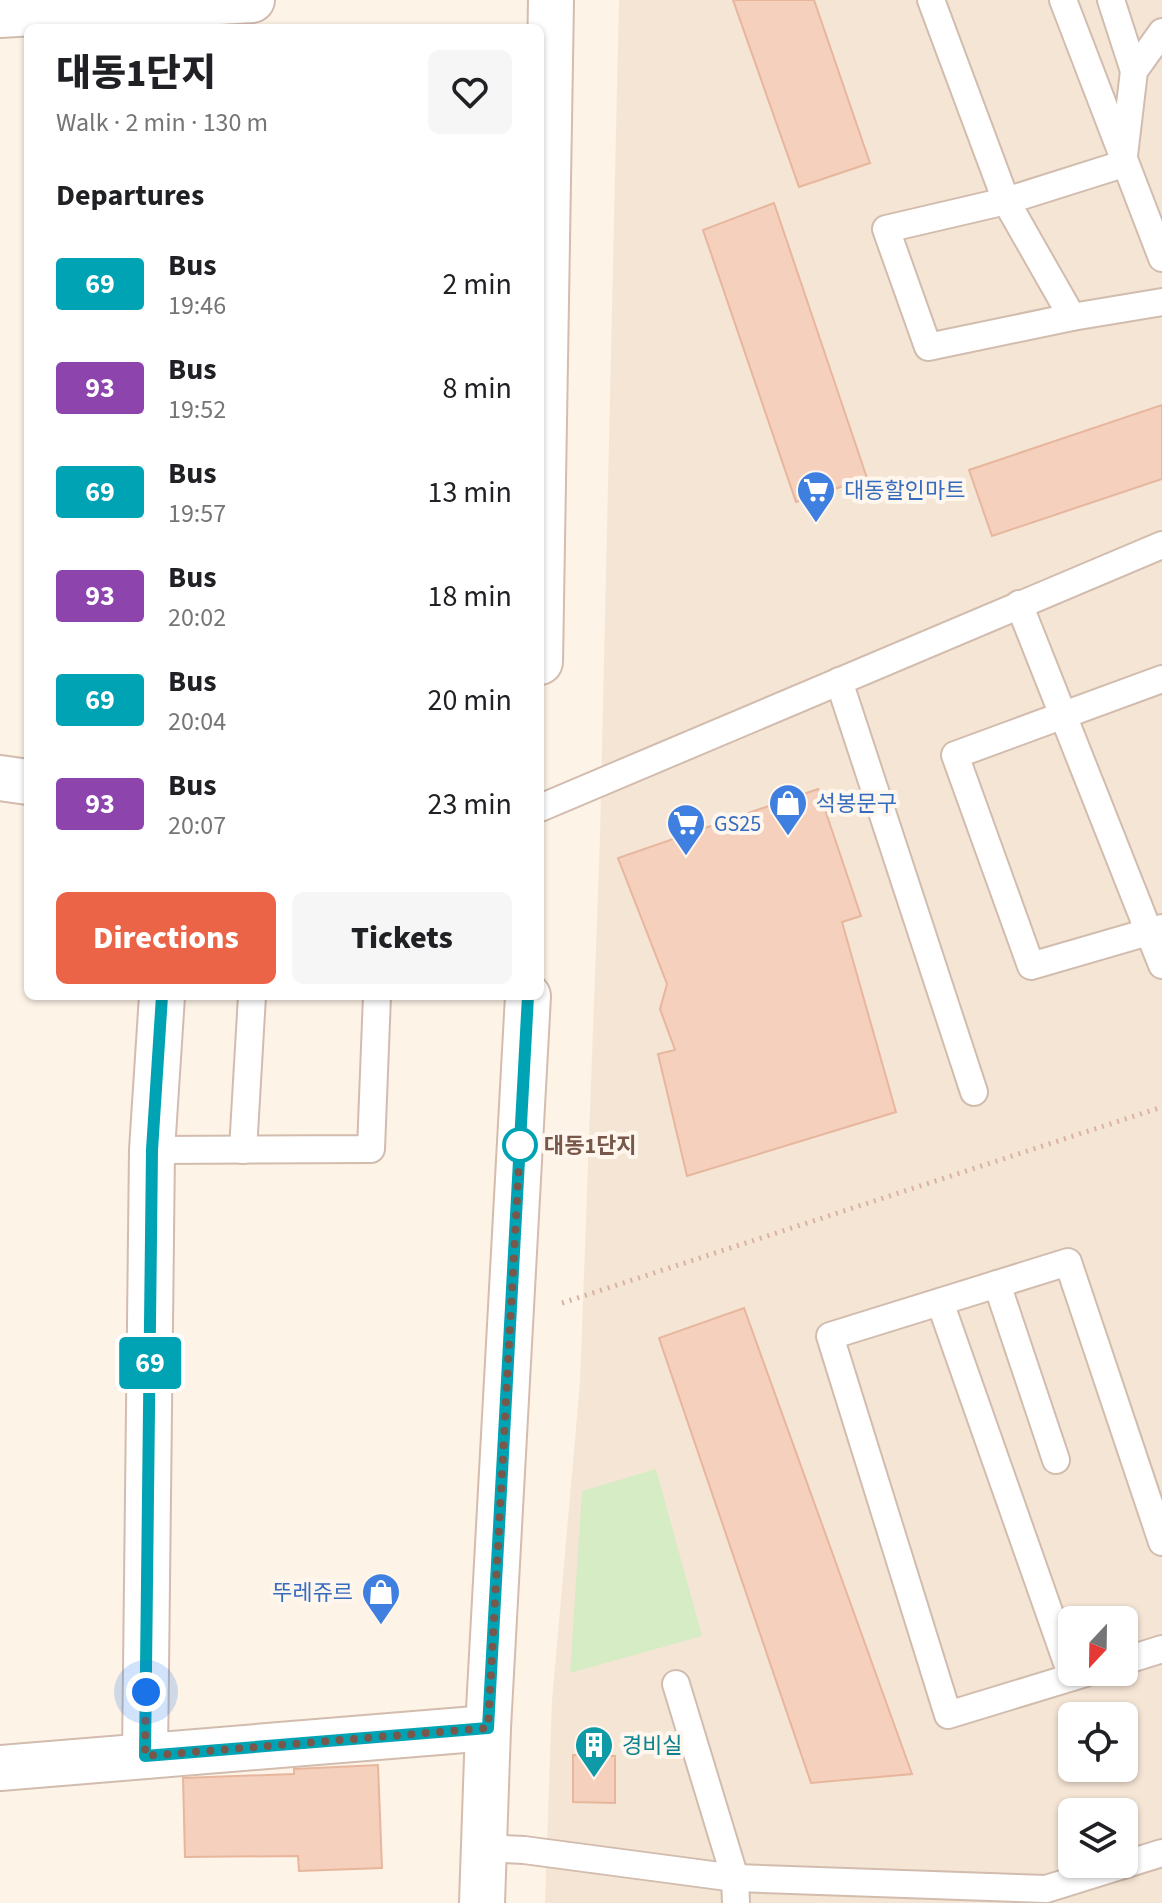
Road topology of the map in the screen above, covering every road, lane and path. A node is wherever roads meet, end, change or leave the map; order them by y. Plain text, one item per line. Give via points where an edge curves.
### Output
1 (252, 0) edge
2 (551, 0) edge
3 (931, 0) edge
4 (1063, 0) edge
5 (1111, 0) edge
6 (0, 15) edge
7 (193, 16) edge
8 (1162, 32) edge
9 (1134, 71) junction
10 (1123, 164) junction
11 (1006, 201) junction
12 (1162, 258) edge
13 (1162, 302) edge
14 (1072, 317) junction
15 (544, 421) edge
16 (1162, 545) edge
17 (1019, 604) junction
18 (1162, 679) edge
19 (839, 681) junction
20 (1062, 713) junction
21 (0, 778) edge
22 (24, 781) edge
23 (544, 806) edge
24 (1154, 930) edge
25 (1162, 965) edge
26 (162, 1000) edge
27 (252, 1000) edge
28 (377, 1000) edge
29 (528, 1000) edge
30 (974, 1092) dead end
31 (1162, 1107) edge
32 (152, 1150) junction
33 (243, 1150) junction
34 (997, 1284) junction
35 (940, 1302) junction
36 (562, 1303) dead end
37 (1056, 1460) dead end
38 (1162, 1542) edge
39 (1058, 1614) edge
40 (1162, 1649) edge
41 (1138, 1657) edge
42 (1058, 1682) edge
43 (676, 1684) dead end
44 (488, 1728) junction
45 (145, 1756) junction
46 (0, 1768) edge
47 (483, 1848) junction
48 (1162, 1853) edge
49 (735, 1890) edge
50 (482, 1903) edge

1 - 7 street
2 - 15 street
3 - 11 lane
4 - 10 lane
5 - 9 lane
6 - 7 street
8 - 9 lane
9 - 10 lane
10 - 11 lane
10 - 12 lane
11 - 14 lane
11 - 14 lane via 886,229 928,347
13 - 14 lane
16 - 17 lane
17 - 19 lane
17 - 20 lane
18 - 20 lane
19 - 23 lane
19 - 30 lane
20 - 24 lane
20 - 24 lane via 955,755 1031,966
21 - 22 street
24 - 25 lane
26 - 32 street
27 - 33 lane
28 - 33 lane via 371,1149
29 - 44 street
31 - 36 path
32 - 33 lane
32 - 45 street
34 - 35 lane
34 - 37 lane
34 - 38 lane via 1068,1262
35 - 39 lane
35 - 42 lane via 830,1336 948,1715
40 - 41 lane
43 - 49 lane
44 - 45 street
44 - 47 street
45 - 46 street
47 - 49 lane via 524,1850
47 - 50 street
48 - 49 lane via 1046,1889

